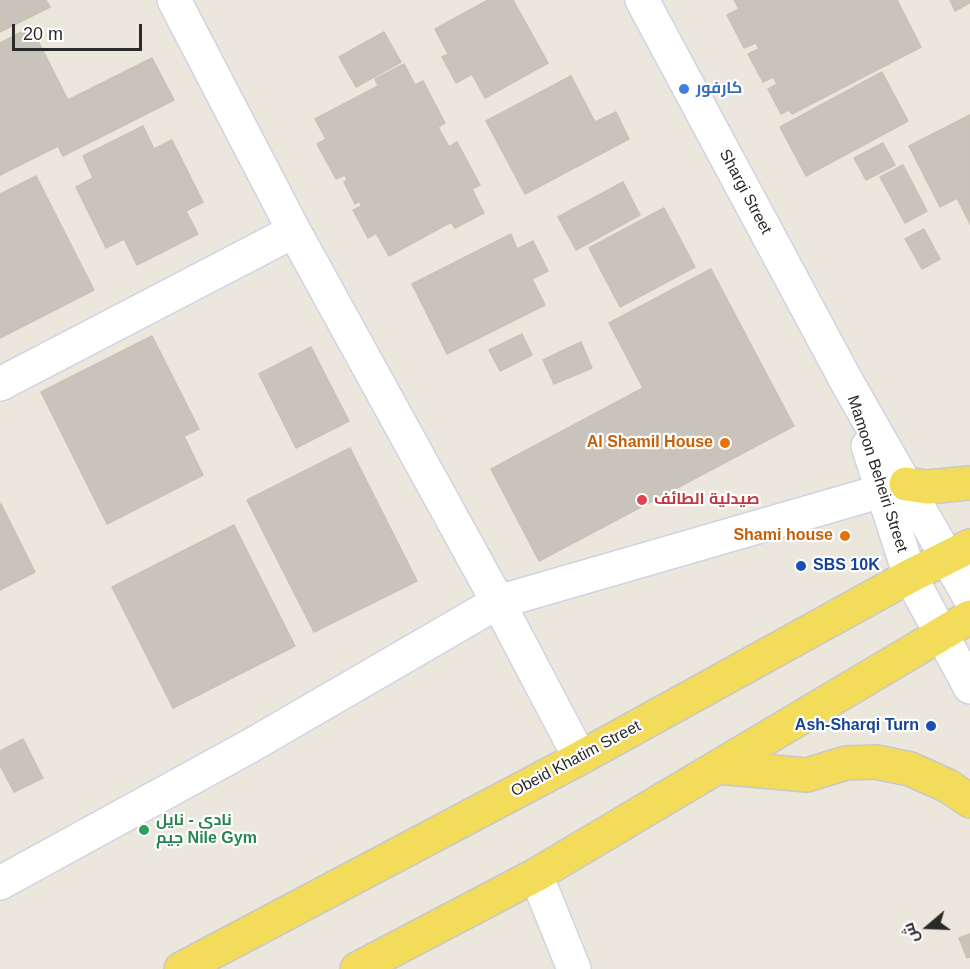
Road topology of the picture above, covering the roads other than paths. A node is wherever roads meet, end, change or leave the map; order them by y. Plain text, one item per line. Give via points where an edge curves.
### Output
1 (174, 0) edge
2 (642, 0) edge
3 (294, 231) junction
4 (0, 384) edge
5 (848, 384) joint
6 (970, 483) edge
7 (894, 488) junction
8 (959, 550) edge
9 (910, 576) junction
10 (970, 598) edge
11 (498, 602) junction
12 (970, 617) edge
13 (942, 634) junction
14 (970, 687) edge
15 (580, 758) junction
16 (717, 767) junction
17 (970, 801) edge
18 (536, 875) junction
19 (0, 883) edge
20 (181, 969) edge
21 (357, 969) edge
22 (574, 969) edge

1 - 3 street
2 - 5 street, Shargi Street
3 - 4 street
3 - 11 street
5 - 7 street, Mamoon Beheiri Street
6 - 7 main road
7 - 8 street, Mamoon Beheiri Street
7 - 9 street, Mamoon Beheiri Street
7 - 11 street
8 - 9 main road, Obeid Khatim Street
8 - 10 street, Mamoon Beheiri Street
9 - 13 street, Mamoon Beheiri Street
9 - 15 main road, Obeid Khatim Street
11 - 15 street
11 - 19 street via 250,746
12 - 13 main road
13 - 14 street, Mamoon Beheiri Street
13 - 16 main road
15 - 20 main road, Obeid Khatim Street
16 - 17 main road via 807,775 846,762 876,762 910,769
16 - 18 main road
18 - 21 main road
18 - 22 street

